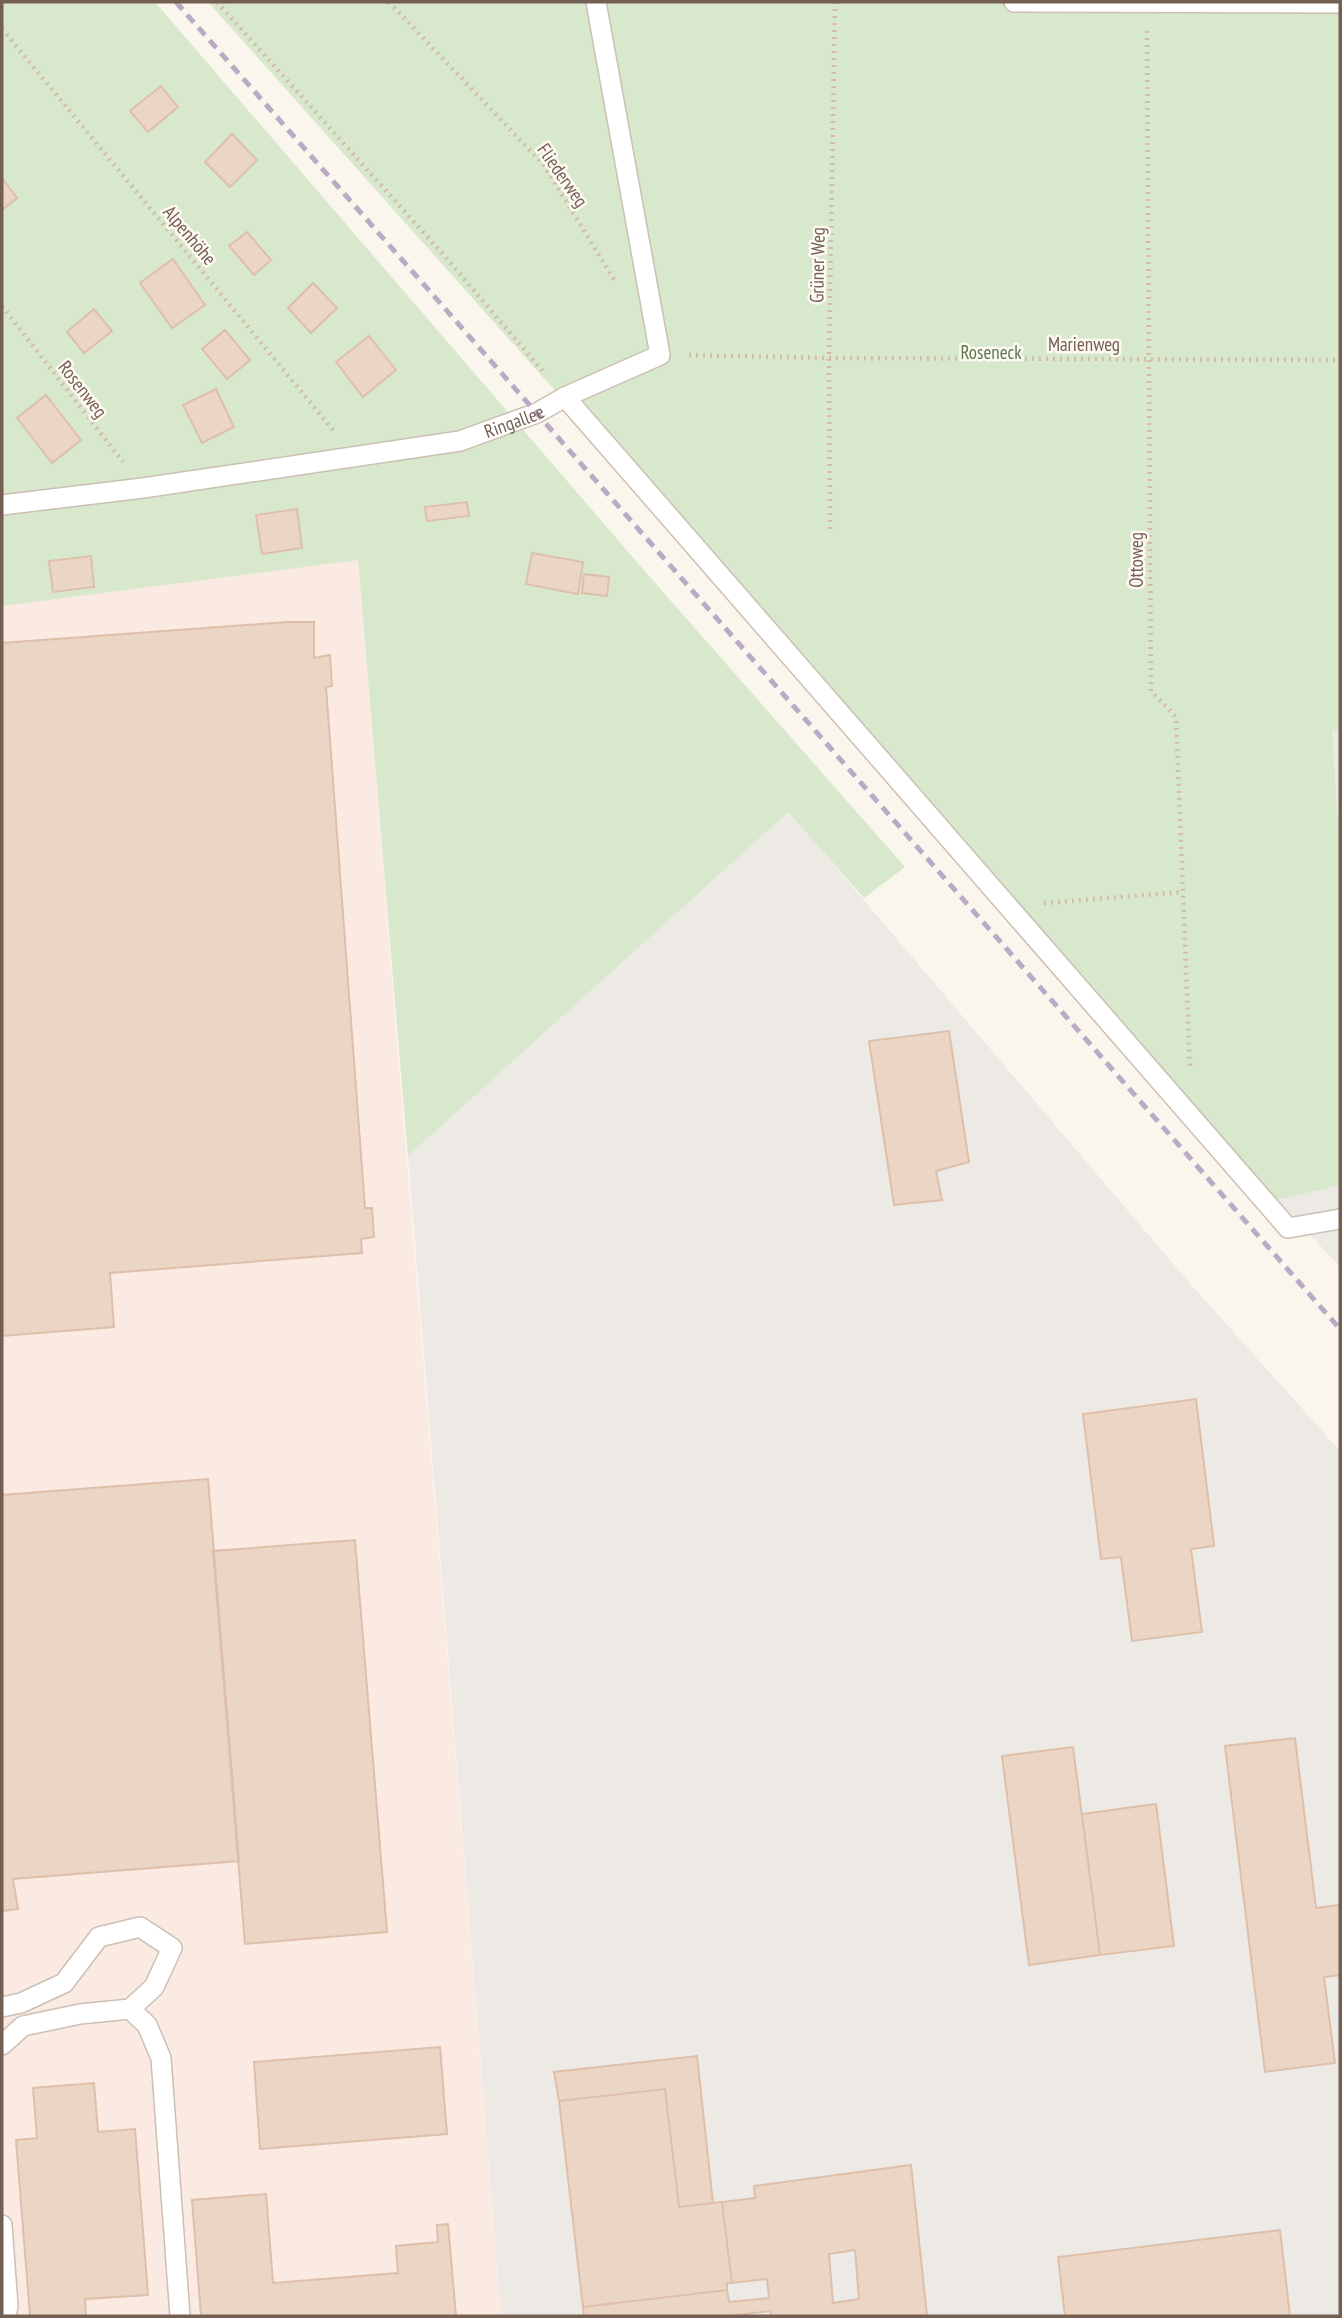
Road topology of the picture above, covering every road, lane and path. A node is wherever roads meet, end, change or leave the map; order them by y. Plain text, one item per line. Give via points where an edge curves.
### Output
1 (216, 2) edge
2 (389, 2) edge
3 (596, 2) edge
4 (835, 2) edge
5 (1014, 2) edge
6 (1147, 2) edge
7 (1340, 3) edge
8 (2, 29) edge
9 (616, 283) dead end
10 (2, 306) edge
11 (660, 355) junction
12 (830, 358) junction
13 (1148, 358) junction
14 (1340, 360) edge
15 (565, 397) junction
16 (356, 458) junction
17 (143, 488) junction
18 (2, 505) edge
19 (830, 529) dead end
20 (1183, 892) junction
21 (1013, 911) junction
22 (1180, 1104) junction
23 (1340, 1219) edge
24 (2, 2007) edge
25 (130, 2009) junction
26 (2, 2045) edge
27 (2, 2225) edge
28 (6, 2316) edge
29 (180, 2316) edge

1 - 15 path
2 - 9 path, Fliederweg via 543,164
3 - 11 lane
4 - 12 path, Grüner Weg
5 - 6 lane
6 - 7 lane
6 - 13 path, Ottoweg
8 - 16 path, Alpenhöhe
10 - 17 path, Rosenweg
11 - 12 path, Marienweg
11 - 15 lane, Ringallee
12 - 13 path, Marienweg
12 - 19 path, Grüner Weg
13 - 14 path, Marienweg
13 - 20 path, Ottoweg via 1151,691 1176,717
15 - 16 lane, Ringallee via 537,413 460,440
15 - 21 lane
16 - 17 lane, Ringallee
17 - 18 lane, Ringallee
20 - 21 path via 1035,903
20 - 22 path, Ottoweg via 1191,1087
21 - 22 lane
22 - 23 lane via 1288,1228
24 - 25 lane via 64,1983 99,1937 140,1927 172,1948 154,1987
25 - 26 lane via 23,2026
25 - 29 lane via 146,2025 160,2058
27 - 28 lane

